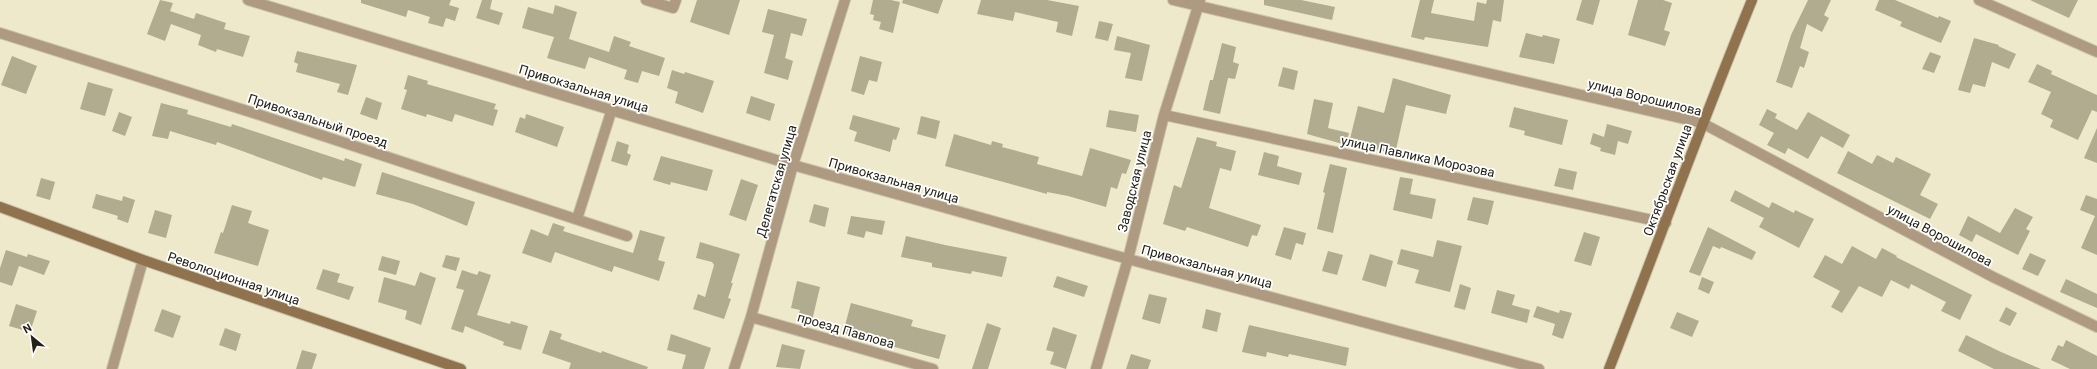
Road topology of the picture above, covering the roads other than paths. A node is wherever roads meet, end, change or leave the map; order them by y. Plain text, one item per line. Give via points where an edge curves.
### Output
1 (248, 0) edge
2 (646, 0) edge
3 (676, 0) edge
4 (845, 0) edge
5 (1173, 0) edge
6 (1752, 0) edge
7 (1979, 0) edge
8 (1199, 3) edge
9 (0, 33) edge
10 (2097, 52) edge
11 (612, 109) junction
12 (1164, 116) junction
13 (1702, 123) junction
14 (793, 165) junction
15 (0, 207) edge
16 (577, 219) junction
17 (1666, 223) junction
18 (627, 236) dead end
19 (1128, 259) junction
20 (143, 260) junction
21 (751, 317) junction
22 (2097, 327) edge
23 (112, 369) edge
24 (461, 369) edge
25 (734, 369) edge
26 (933, 369) edge
27 (1096, 369) edge
28 (1539, 369) edge
29 (1609, 369) edge

1 - 11 street, Привокзальная улица
2 - 3 street via 673,8
4 - 14 street, Делегатская улица
5 - 8 street, улица Ворошилова
6 - 13 street, Октябрьская улица
7 - 10 street
8 - 12 street, Заводская улица
8 - 13 street, улица Ворошилова
9 - 16 street, Привокзальный проезд
11 - 14 street, Привокзальная улица
11 - 16 street
12 - 17 street, улица Павлика Морозова
12 - 19 street, Заводская улица
13 - 17 street, Октябрьская улица
13 - 22 street, улица Ворошилова via 1986,274
14 - 19 street, Привокзальная улица
14 - 21 street, Делегатская улица
15 - 20 street, Революционная улица
16 - 18 street, Привокзальный проезд
17 - 29 street, Октябрьская улица
19 - 27 street, Заводская улица
19 - 28 street, Привокзальная улица
20 - 23 street
20 - 24 street, Революционная улица
21 - 25 street, Делегатская улица
21 - 26 street, проезд Павлова

